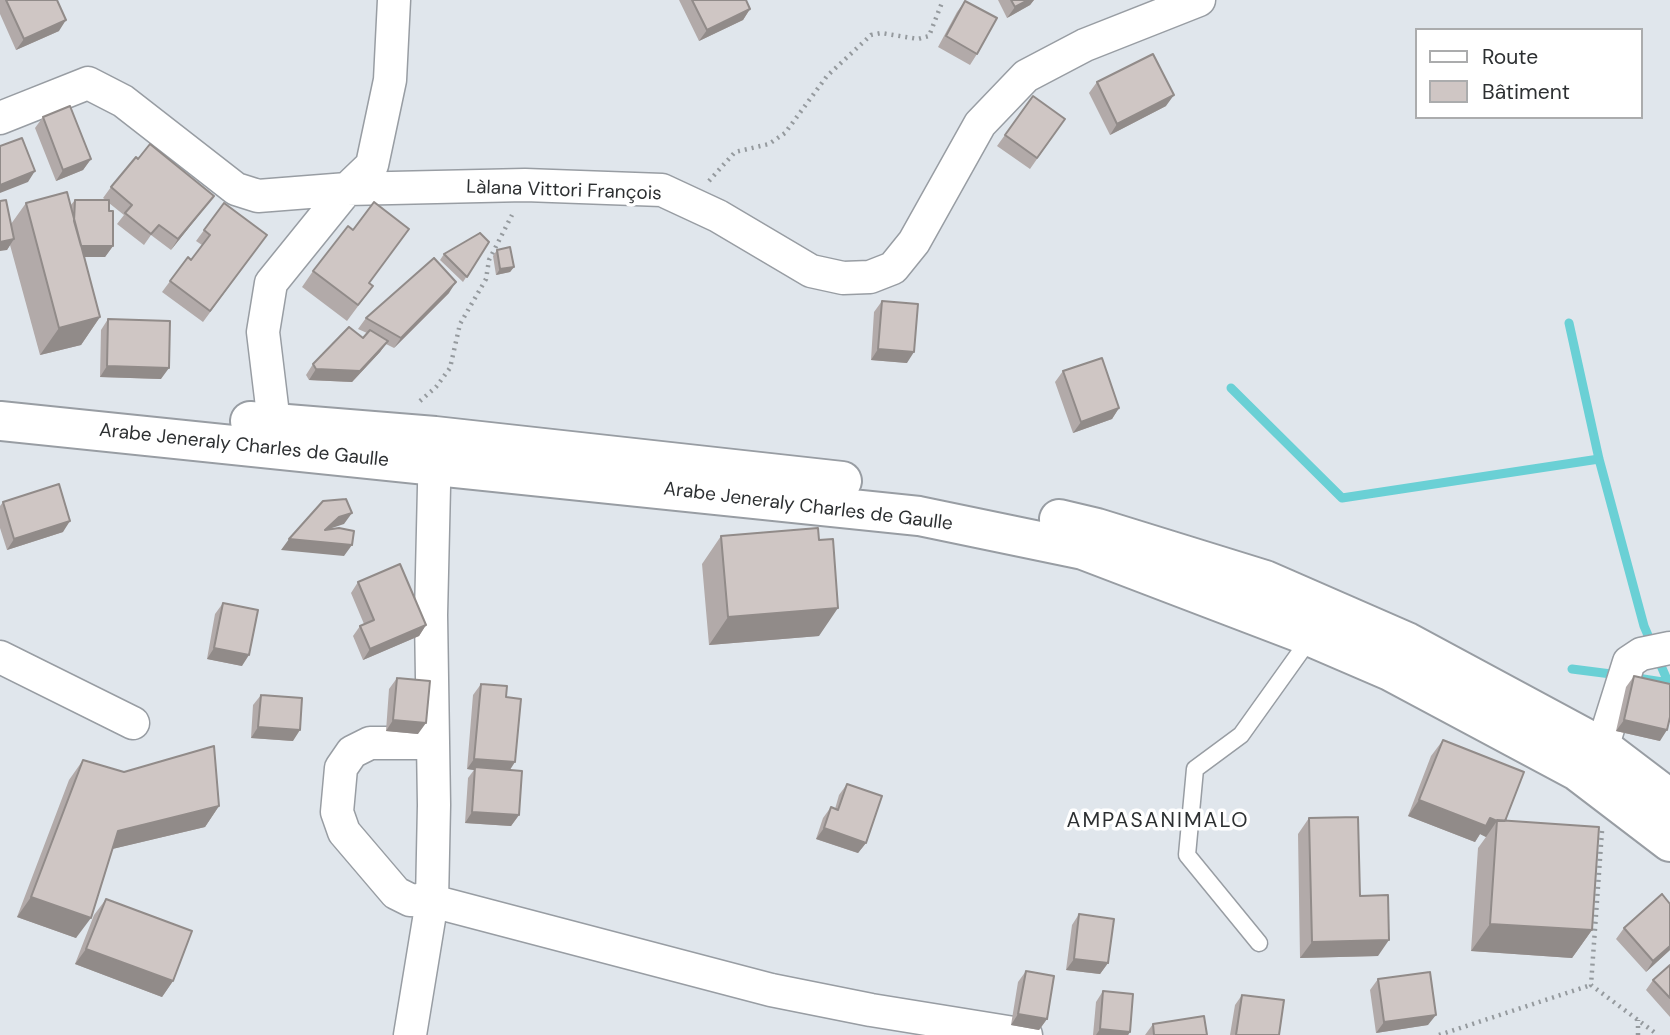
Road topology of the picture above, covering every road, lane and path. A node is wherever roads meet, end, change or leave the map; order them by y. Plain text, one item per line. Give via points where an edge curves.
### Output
1 (394, 0) edge
2 (943, 0) edge
3 (1199, 0) edge
4 (0, 118) edge
5 (525, 185) junction
6 (347, 189) junction
7 (691, 203) junction
8 (0, 396) edge
9 (0, 421) edge
10 (274, 423) junction
11 (426, 445) junction
12 (1311, 637) junction
13 (0, 657) edge
14 (1644, 661) edge
15 (133, 723) dead end
16 (433, 743) junction
17 (1602, 748) junction
18 (1605, 792) junction
19 (1670, 799) edge
20 (1670, 842) edge
21 (432, 901) junction
22 (1259, 943) dead end
23 (1591, 985) junction
24 (1638, 1020) junction
25 (410, 1035) edge
26 (1026, 1035) edge
27 (1439, 1035) edge
28 (1638, 1035) edge
29 (1658, 1035) edge

1 - 6 street via 390,80 372,165
2 - 7 path via 929,36 871,35 827,76 785,133 769,144 735,152
3 - 7 street, Làlana Vittori François via 1085,45 1026,76 980,124 914,242 893,268 870,277 843,278 811,271
4 - 6 street, Làlana Vittori François via 88,83 123,101 236,189 258,196
5 - 6 street, Làlana Vittori François
5 - 7 street, Làlana Vittori François via 662,190
5 - 11 path via 489,260 486,279 460,324 450,368 414,407
6 - 10 street via 271,283 263,332
8 - 10 street, Arabe Jeneraly Charles de Gaulle
9 - 11 street, Arabe Jeneraly Charles de Gaulle
10 - 11 street, Arabe Jeneraly Charles de Gaulle
11 - 12 street, Arabe Jeneraly Charles de Gaulle via 919,516 1083,550
11 - 16 street
11 - 17 street, Arabe Jeneraly Charles de Gaulle via 929,491 1097,527 1265,580 1407,642
12 - 18 street, Arabe Jeneraly Charles de Gaulle via 1390,671 1577,771
12 - 22 lane via 1241,735 1195,769 1187,855
13 - 15 street
14 - 17 street
16 - 21 street
16 - 21 street via 370,743 352,752 341,768 337,812 344,832 396,893 410,900
17 - 19 street, Arabe Jeneraly Charles de Gaulle
18 - 20 street, Arabe Jeneraly Charles de Gaulle
18 - 23 path
21 - 25 street
21 - 26 street via 771,990
23 - 24 path
23 - 27 path
24 - 28 path
24 - 29 path

